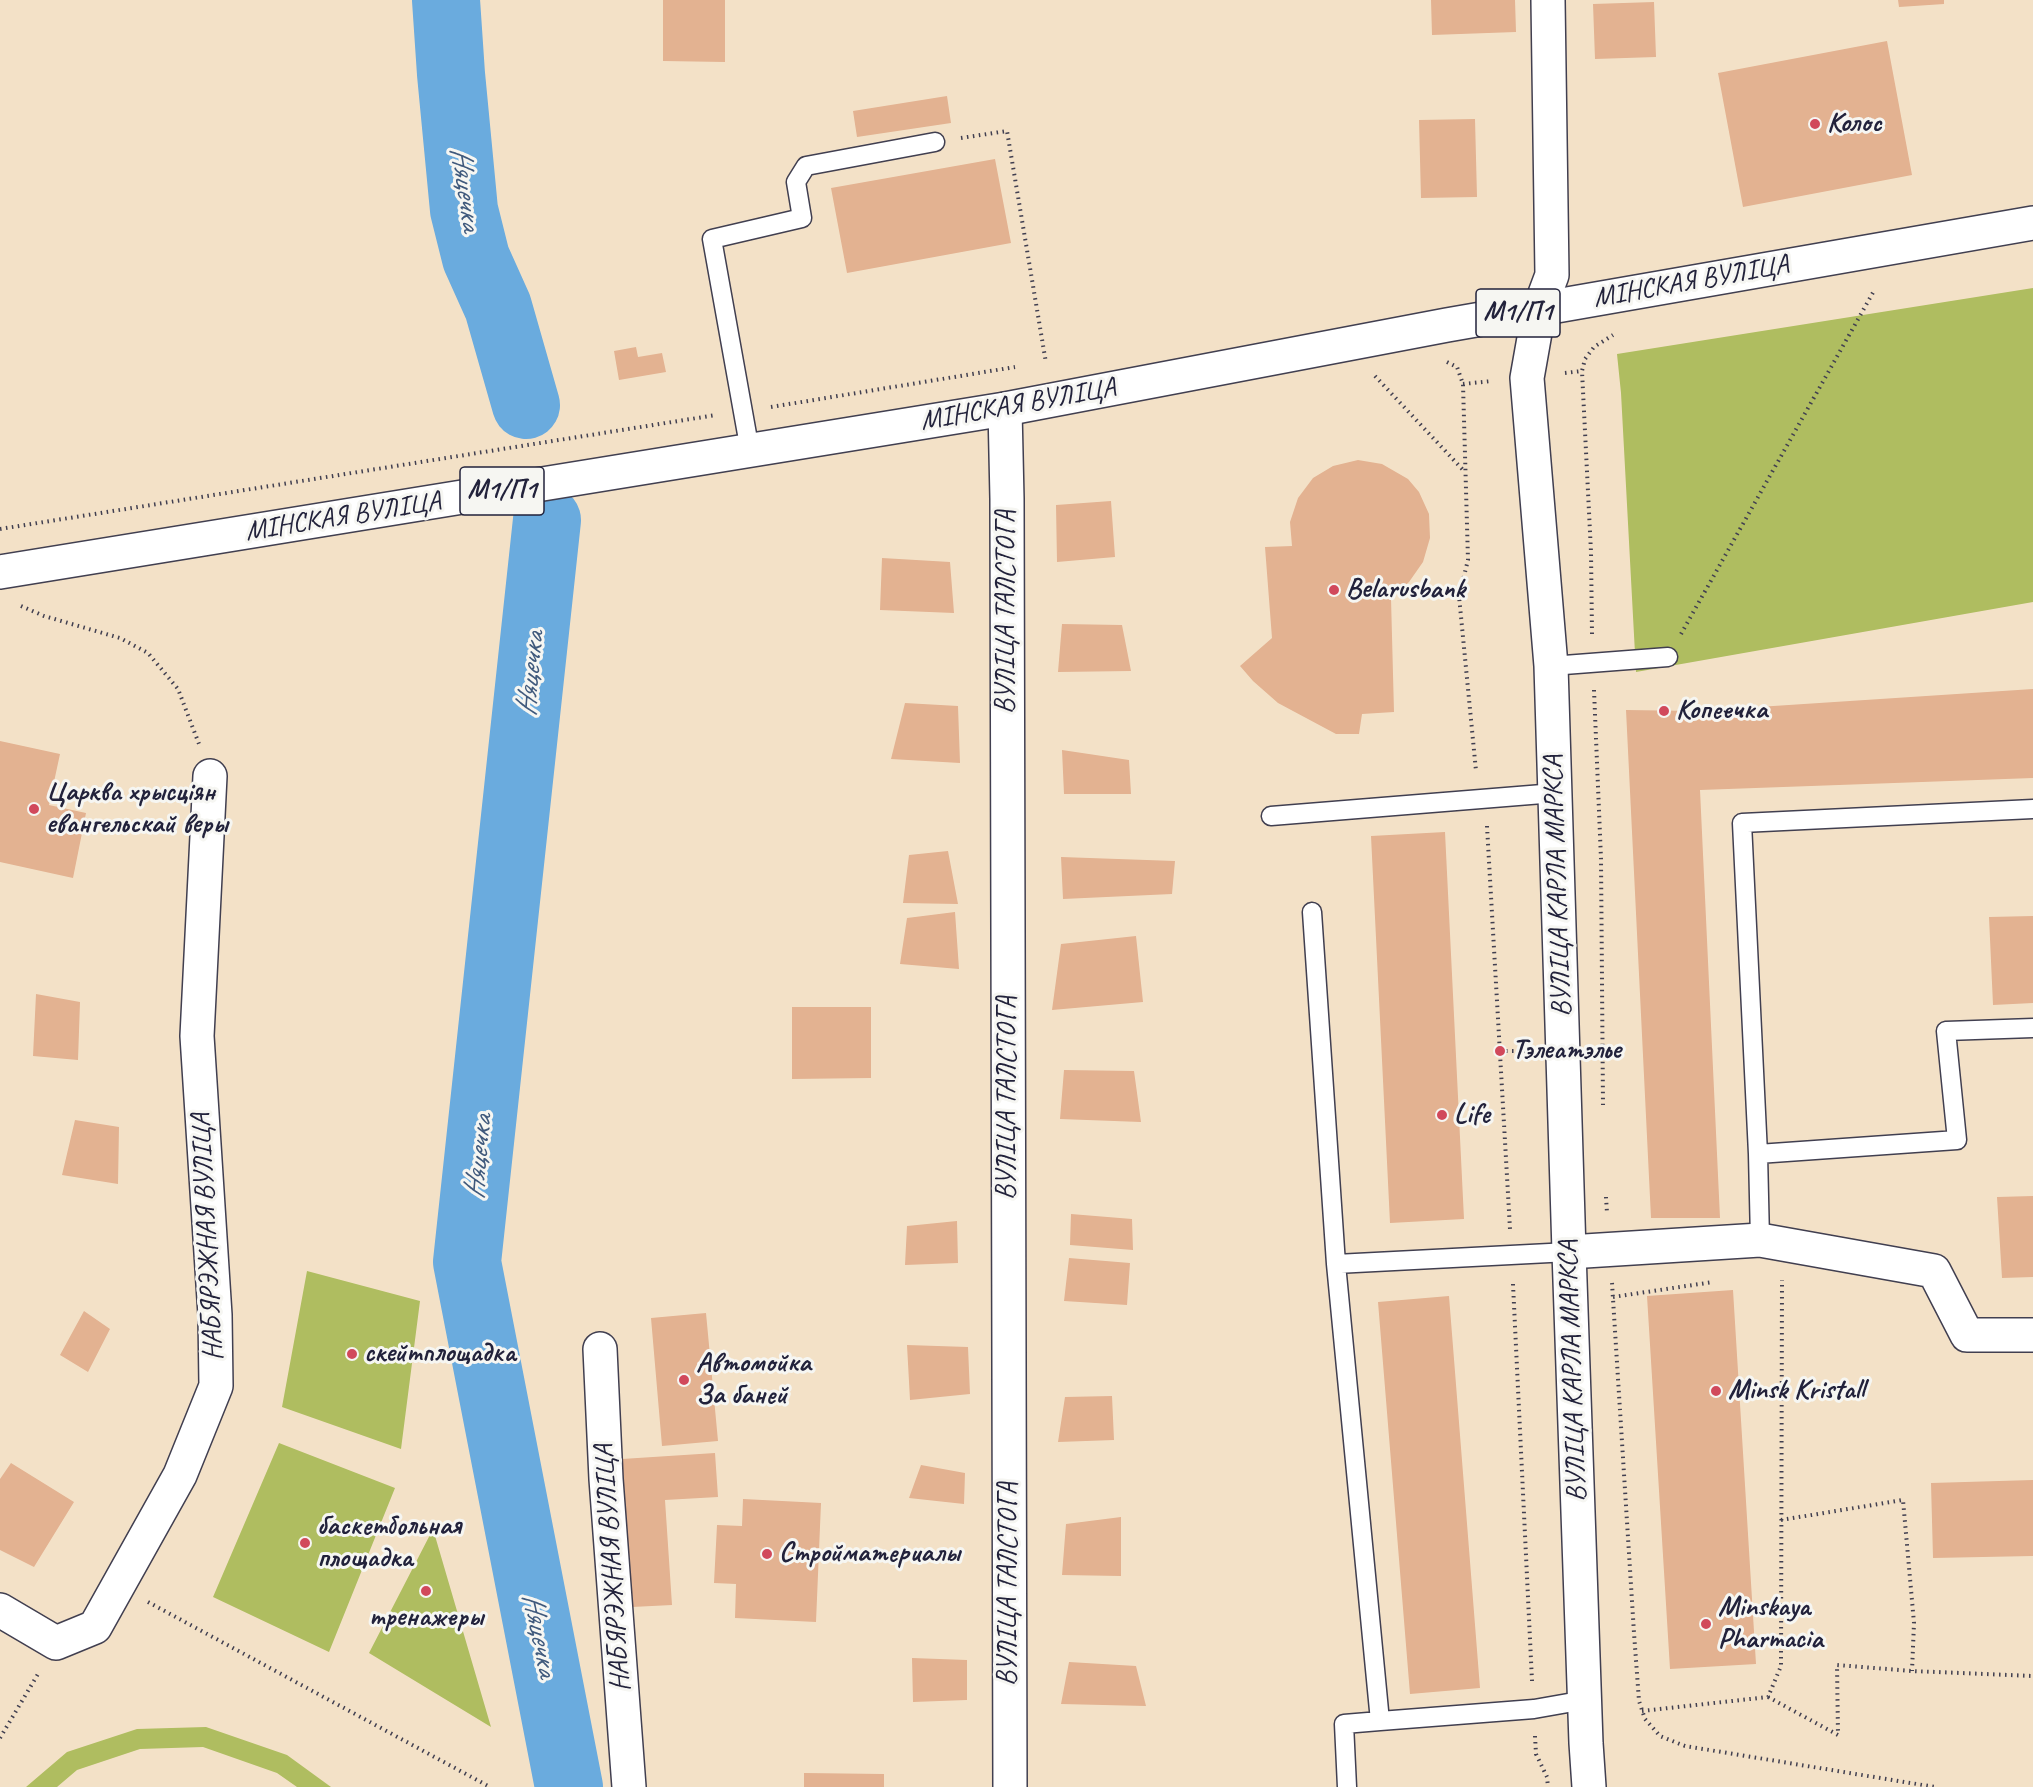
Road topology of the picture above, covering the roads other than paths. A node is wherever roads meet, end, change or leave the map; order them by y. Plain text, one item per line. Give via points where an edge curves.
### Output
1 (1548, 0) edge
2 (935, 142) road end
3 (2033, 223) edge
4 (1539, 310) junction
5 (1005, 409) junction
6 (750, 451) junction
7 (0, 572) edge
8 (1668, 657) road end
9 (1551, 666) junction
10 (210, 776) road end
11 (1554, 793) junction
12 (2033, 809) edge
13 (1271, 816) dead end
14 (1312, 912) dead end
15 (2033, 1028) edge
16 (1758, 1154) junction
17 (1760, 1240) junction
18 (1569, 1252) junction
19 (1336, 1264) junction
20 (2033, 1335) edge
21 (600, 1349) dead end
22 (0, 1610) edge
23 (1585, 1700) junction
24 (1380, 1721) junction
25 (628, 1787) edge
26 (1010, 1787) edge
27 (1347, 1787) edge
28 (1589, 1787) edge

1 - 4 street, ВУЛІЦА КАРЛА МАРКСА via 1552,275
2 - 6 lane via 806,166 796,182 802,218 712,239
3 - 4 street, МІНСКАЯ ВУЛІЦА / М1/П1
4 - 5 street, МІНСКАЯ ВУЛІЦА / М1/П1 via 1447,324
4 - 9 street, ВУЛІЦА КАРЛА МАРКСА via 1527,378
5 - 6 street, МІНСКАЯ ВУЛІЦА / М1/П1
5 - 26 street, ВУЛІЦА ТАЛСТОГА
6 - 7 street, МІНСКАЯ ВУЛІЦА / М1/П1
8 - 9 lane
9 - 11 street, ВУЛІЦА КАРЛА МАРКСА
10 - 22 street, НАБЯРЭЖНАЯ ВУЛІЦА via 197,1036 216,1386 180,1475 95,1627 56,1643
11 - 13 lane
11 - 18 street, ВУЛІЦА КАРЛА МАРКСА
12 - 16 lane via 1742,823
14 - 19 lane
15 - 16 lane via 1946,1031 1957,1140
16 - 17 lane
17 - 18 street
17 - 20 street via 1934,1272 1967,1335
18 - 19 lane
18 - 23 street, ВУЛІЦА КАРЛА МАРКСА
19 - 24 lane
21 - 25 street, НАБЯРЭЖНАЯ ВУЛІЦА
23 - 24 lane via 1534,1709
23 - 28 street, ВУЛІЦА КАРЛА МАРКСА
24 - 27 lane via 1344,1724

